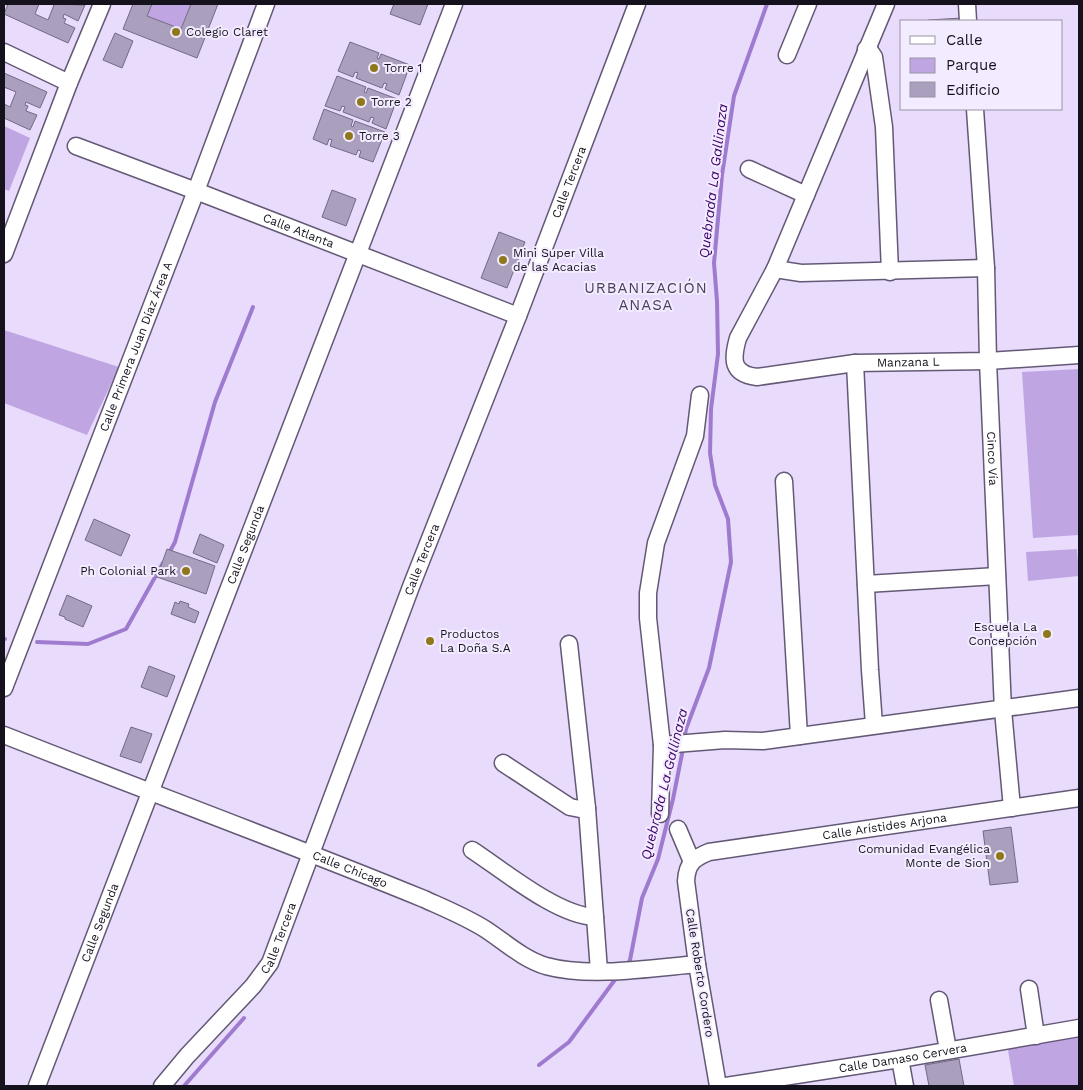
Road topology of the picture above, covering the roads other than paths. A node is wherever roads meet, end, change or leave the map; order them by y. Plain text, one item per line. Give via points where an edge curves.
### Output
1 (102, 4) edge
2 (266, 4) edge
3 (454, 4) edge
4 (637, 4) edge
5 (808, 4) edge
6 (886, 4) edge
7 (967, 4) edge
8 (968, 20) edge
9 (866, 49) junction
10 (4, 52) edge
11 (787, 54) dead end
12 (69, 83) junction
13 (975, 110) edge
14 (76, 146) dead end
15 (749, 169) dead end
16 (196, 191) junction
17 (806, 195) junction
18 (4, 254) edge
19 (358, 254) junction
20 (986, 268) junction
21 (776, 269) junction
22 (890, 272) junction
23 (518, 316) junction
24 (1079, 355) edge
25 (988, 361) junction
26 (855, 363) junction
27 (700, 395) dead end
28 (784, 481) dead end
29 (997, 576) junction
30 (866, 584) junction
31 (568, 644) dead end
32 (4, 688) edge
33 (1079, 698) edge
34 (1003, 710) junction
35 (874, 725) junction
36 (4, 735) edge
37 (799, 736) junction
38 (668, 745) junction
39 (503, 762) dead end
40 (149, 793) junction
41 (1079, 798) edge
42 (587, 808) junction
43 (1012, 808) junction
44 (660, 814) dead end
45 (678, 829) dead end
46 (472, 850) dead end
47 (312, 854) junction
48 (692, 862) junction
49 (595, 917) junction
50 (697, 964) junction
51 (603, 971) junction
52 (1029, 989) dead end
53 (939, 1000) dead end
54 (1079, 1028) edge
55 (1036, 1036) junction
56 (948, 1050) junction
57 (900, 1059) junction
58 (36, 1086) edge
59 (162, 1086) edge
60 (718, 1086) edge
61 (726, 1086) edge
62 (905, 1086) edge

1 - 12 street
2 - 16 street, Calle Primera Juan Díaz Área A
3 - 19 street, Calle Segunda
4 - 23 street, Calle Tercera
5 - 11 street
6 - 9 street
7 - 8 street
9 - 17 street
9 - 22 street via 874,57 884,128
10 - 12 street
12 - 18 street
13 - 20 street, Cinco Vía
14 - 16 street, Calle Atlanta
15 - 17 street
16 - 19 street, Calle Atlanta
16 - 32 street, Calle Primera Juan Díaz Área A
17 - 21 street
19 - 23 street, Calle Atlanta
19 - 40 street, Calle Segunda
20 - 22 street
20 - 25 street, Cinco Vía
21 - 22 street via 801,273
21 - 26 street, Manzana L via 738,338 734,360 740,372 757,376
23 - 47 street, Calle Tercera via 412,584
24 - 25 street, Manzana L
25 - 26 street, Manzana L
25 - 29 street, Cinco Vía
26 - 30 street
27 - 38 street via 695,436 656,543 648,593 648,618
28 - 37 street
29 - 30 street
29 - 34 street, Cinco Vía
30 - 35 street
31 - 42 street
33 - 34 street
34 - 35 street
34 - 43 street, Cinco Vía
35 - 37 street
36 - 40 street, Calle Chicago
37 - 38 street via 763,741 725,740
38 - 44 street
39 - 42 street via 570,807
40 - 47 street, Calle Chicago
40 - 58 street, Calle Segunda
41 - 43 street, Calle Arístides Arjona
42 - 49 street
43 - 48 street, Calle Arístides Arjona via 710,852
45 - 48 street
46 - 49 street via 548,901 574,914
47 - 51 street, Calle Chicago via 459,915 486,929 524,956 545,965
47 - 59 street, Calle Tercera via 270,963
48 - 50 street, Calle Roberto Cordero via 686,880
49 - 51 street
50 - 51 street, Calle Chicago
50 - 60 street, Calle Roberto Cordero
52 - 55 street
53 - 56 street
54 - 55 street, Calle Damaso Cervera
55 - 56 street, Calle Damaso Cervera
56 - 57 street, Calle Damaso Cervera
57 - 61 street, Calle Damaso Cervera
57 - 62 street

